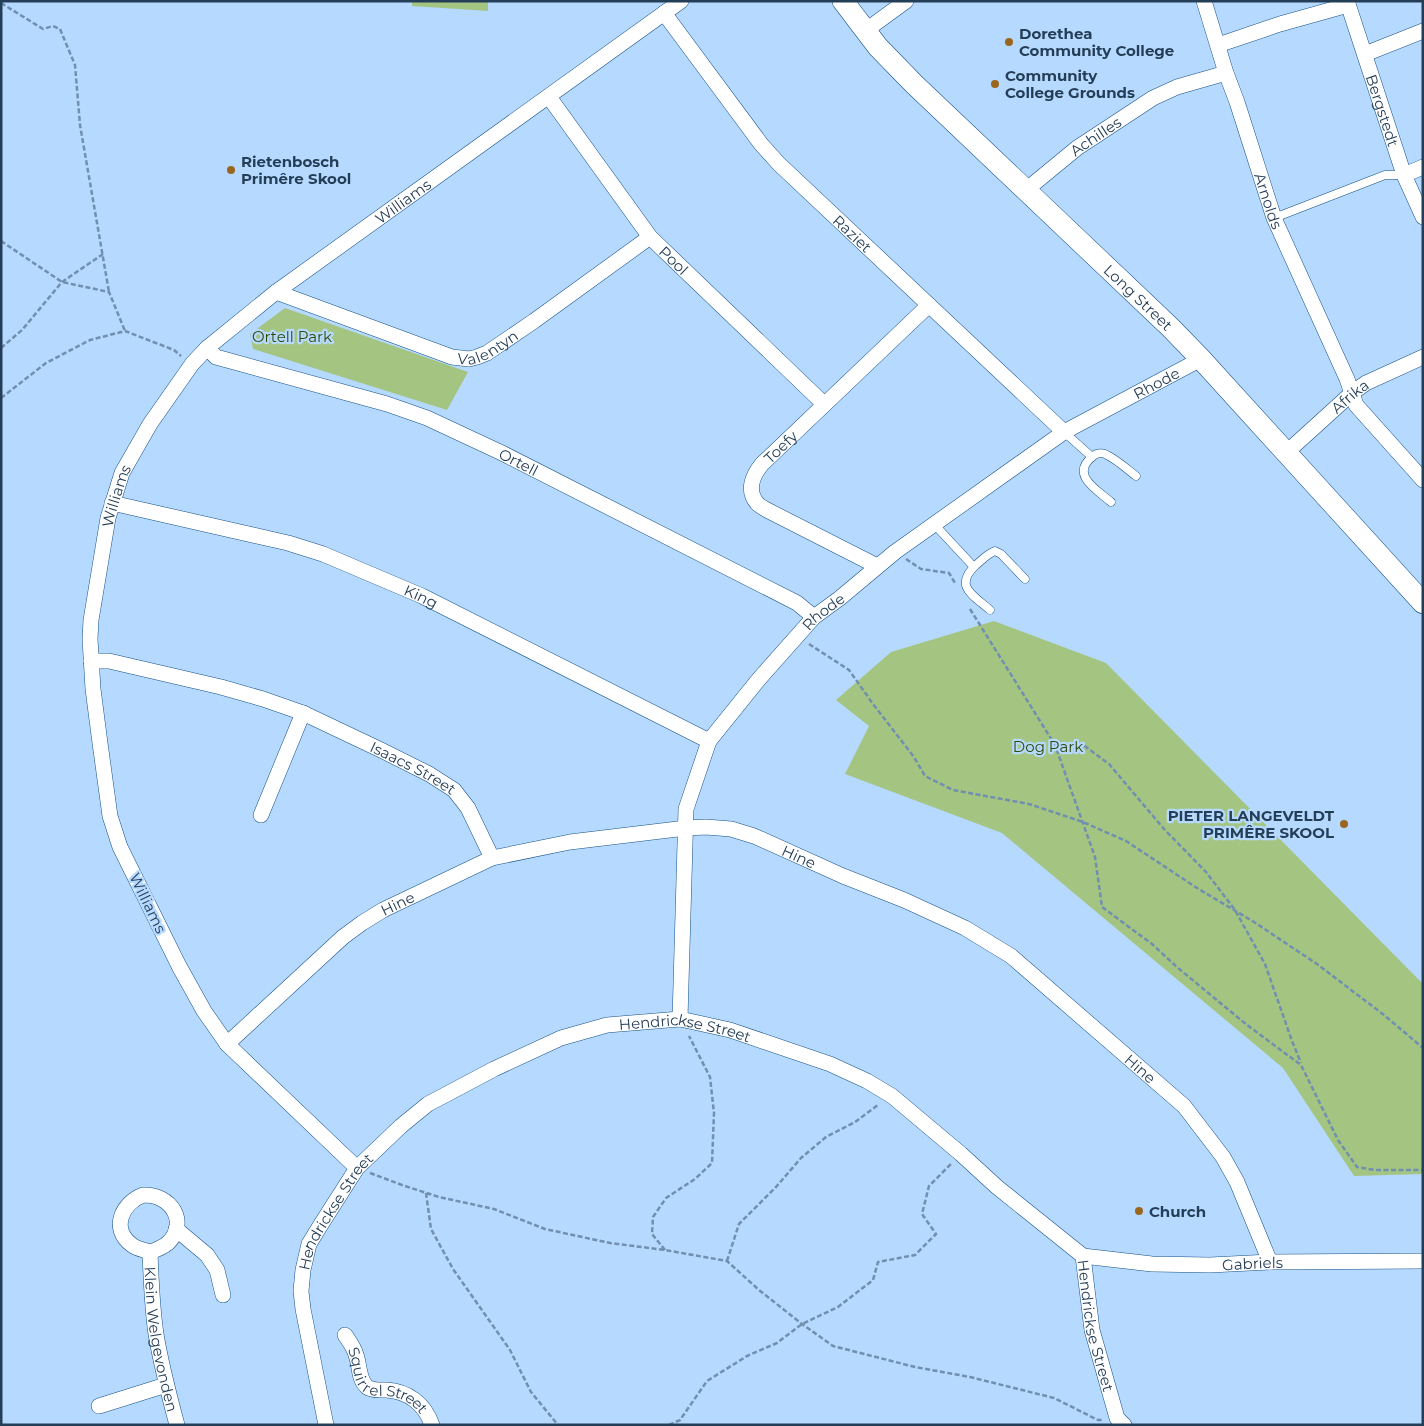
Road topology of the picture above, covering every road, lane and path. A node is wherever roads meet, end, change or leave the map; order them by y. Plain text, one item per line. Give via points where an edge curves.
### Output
1 (681, 1) edge
2 (843, 1) edge
3 (906, 1) edge
4 (1204, 1) edge
5 (1, 3) edge
6 (1347, 3) edge
7 (664, 13) junction
8 (865, 31) junction
9 (1423, 31) edge
10 (1218, 45) junction
11 (1365, 54) junction
12 (1226, 73) junction
13 (548, 97) junction
14 (1423, 167) edge
15 (1402, 168) junction
16 (1385, 176) junction
17 (1026, 190) junction
18 (1423, 217) edge
19 (1274, 218) junction
20 (650, 237) junction
21 (1, 242) edge
22 (103, 254) junction
23 (62, 282) junction
24 (109, 292) junction
25 (276, 292) junction
26 (928, 305) junction
27 (125, 331) junction
28 (1, 348) edge
29 (207, 348) junction
30 (1423, 356) edge
31 (1201, 359) junction
32 (192, 364) junction
33 (1352, 393) junction
34 (1, 398) edge
35 (824, 404) junction
36 (1064, 432) junction
37 (1287, 452) junction
38 (1092, 457) junction
39 (1136, 476) dead end
40 (1423, 480) edge
41 (112, 502) junction
42 (1111, 502) dead end
43 (934, 524) junction
44 (895, 552) junction
45 (877, 566) junction
46 (974, 567) junction
47 (1025, 580) dead end
48 (959, 590) dead end
49 (1423, 603) edge
50 (969, 606) dead end
51 (990, 610) dead end
52 (814, 617) junction
53 (797, 637) junction
54 (91, 661) junction
55 (303, 713) junction
56 (709, 741) junction
57 (1055, 745) junction
58 (261, 815) dead end
59 (1083, 822) junction
60 (686, 828) junction
61 (492, 858) junction
62 (1235, 910) junction
63 (680, 1019) junction
64 (227, 1044) junction
65 (1423, 1048) edge
66 (1301, 1065) junction
67 (892, 1096) junction
68 (961, 1154) junction
69 (357, 1168) junction
70 (1423, 1170) edge
71 (426, 1193) junction
72 (176, 1229) junction
73 (665, 1250) junction
74 (150, 1252) junction
75 (1083, 1256) junction
76 (728, 1260) junction
77 (1423, 1261) edge
78 (1270, 1262) junction
79 (223, 1295) dead end
80 (802, 1324) junction
81 (345, 1335) dead end
82 (166, 1385) junction
83 (99, 1406) dead end
84 (1121, 1421) edge
85 (177, 1425) edge
86 (326, 1425) edge
87 (432, 1425) edge
88 (558, 1425) edge
89 (669, 1425) edge

1 - 7 street, Williams
2 - 8 street, Long Street
3 - 8 street
4 - 10 street, Arnolds
5 - 22 path via 43,29 53,26 60,29 75,65 80,125
6 - 10 street
6 - 11 street, Bergstedt
7 - 13 street, Williams
7 - 26 street, Raziet via 779,164
8 - 17 street, Long Street via 914,84
9 - 11 street
10 - 12 street, Arnolds
11 - 15 street, Bergstedt
12 - 17 street, Achilles via 1177,87 1153,98 1077,148
12 - 19 street, Arnolds
13 - 20 street, Pool
13 - 25 street, Williams
14 - 15 street
15 - 16 lane
15 - 16 lane
15 - 18 street, Bergstedt
16 - 19 lane
17 - 31 street, Long Street
19 - 33 street, Arnolds
20 - 25 street, Valentyn via 487,353 470,359 452,357
20 - 35 street, Pool
21 - 23 path
22 - 23 path
22 - 24 path
23 - 24 path
23 - 28 path via 22,330
24 - 27 path
25 - 29 street, Williams
26 - 35 street, Toefy
26 - 36 street, Raziet
27 - 32 path via 174,350
27 - 34 path via 90,340 46,363
29 - 32 street, Williams
29 - 52 street, Ortell via 216,357 428,418 797,603
30 - 33 street, Afrika via 1366,382
31 - 36 street, Rhode
31 - 37 street, Long Street
32 - 41 street, Williams via 150,424 122,474
33 - 37 street, Afrika
33 - 40 street, Arnolds via 1356,405
35 - 45 street, Toefy via 756,471 752,492 756,502 767,510
36 - 38 lane
36 - 43 street, Rhode
37 - 49 street, Long Street
38 - 39 lane via 1106,454
38 - 42 lane via 1084,466 1085,479
41 - 54 street, Williams via 91,620
41 - 56 street, King via 323,554 422,596
43 - 44 street, Rhode
43 - 46 lane
44 - 45 street, Rhode
44 - 48 path via 921,569 949,573
45 - 52 street, Rhode
46 - 47 lane via 995,551
46 - 51 lane via 965,584 969,592
50 - 57 path
52 - 53 street, Rhode
53 - 56 street, Rhode
53 - 59 path via 849,670 925,776 953,790 1029,804
54 - 55 street, Isaacs Street via 109,661 221,687
54 - 64 street, Williams via 92,690 110,816 120,847 183,974
55 - 58 street
55 - 61 street, Isaacs Street via 430,774 454,790 468,808
56 - 60 street, Rhode via 686,808
57 - 59 path
57 - 62 path via 1082,744 1109,764 1164,829 1206,872
59 - 62 path via 1126,842
59 - 66 path via 1095,857 1102,907
60 - 61 street, Hine via 570,842
60 - 63 street, Rhode
60 - 78 street, Hine via 731,829 754,836 965,928 1011,956 1184,1106 1223,1157
61 - 64 street, Hine via 362,923
62 - 65 path via 1317,964
62 - 66 path via 1265,964
63 - 67 street, Hendrickse Street via 730,1030 830,1064
63 - 69 street, Hendrickse Street via 607,1025 561,1038 428,1104
63 - 73 path via 710,1077 714,1113 712,1164 666,1198 652,1217 652,1234
64 - 69 street, Williams
66 - 70 path via 1338,1140 1357,1168
67 - 68 street, Hendrickse Street
67 - 76 path via 855,1122 826,1137 801,1158 739,1224
68 - 75 street, Hendrickse Street
68 - 80 path via 929,1186 922,1214 936,1234 915,1255 878,1262 872,1280 838,1307
69 - 71 path
69 - 86 street, Hendrickse Street via 309,1244 303,1270 303,1310
71 - 73 path via 494,1208 545,1229 610,1243
71 - 88 path via 431,1229 453,1269 510,1350 531,1392
72 - 74 street via 166,1245
72 - 74 street via 174,1211 162,1198 143,1195 128,1204 121,1221 125,1238 132,1245
72 - 79 street via 211,1259
73 - 76 path
74 - 82 street, Klein Welgevonden via 155,1326
75 - 78 street, Gabriels via 1152,1264 1210,1266
75 - 84 street, Hendrickse Street via 1092,1330
76 - 80 path
77 - 78 street, Gabriels
80 - 84 path via 833,1346 1054,1398 1098,1420
80 - 89 path via 776,1343 747,1356 707,1381 680,1420
81 - 87 street, Squirrel Street via 352,1344 365,1385 370,1389 394,1391 414,1398
82 - 83 street
82 - 85 street, Klein Welgevonden

